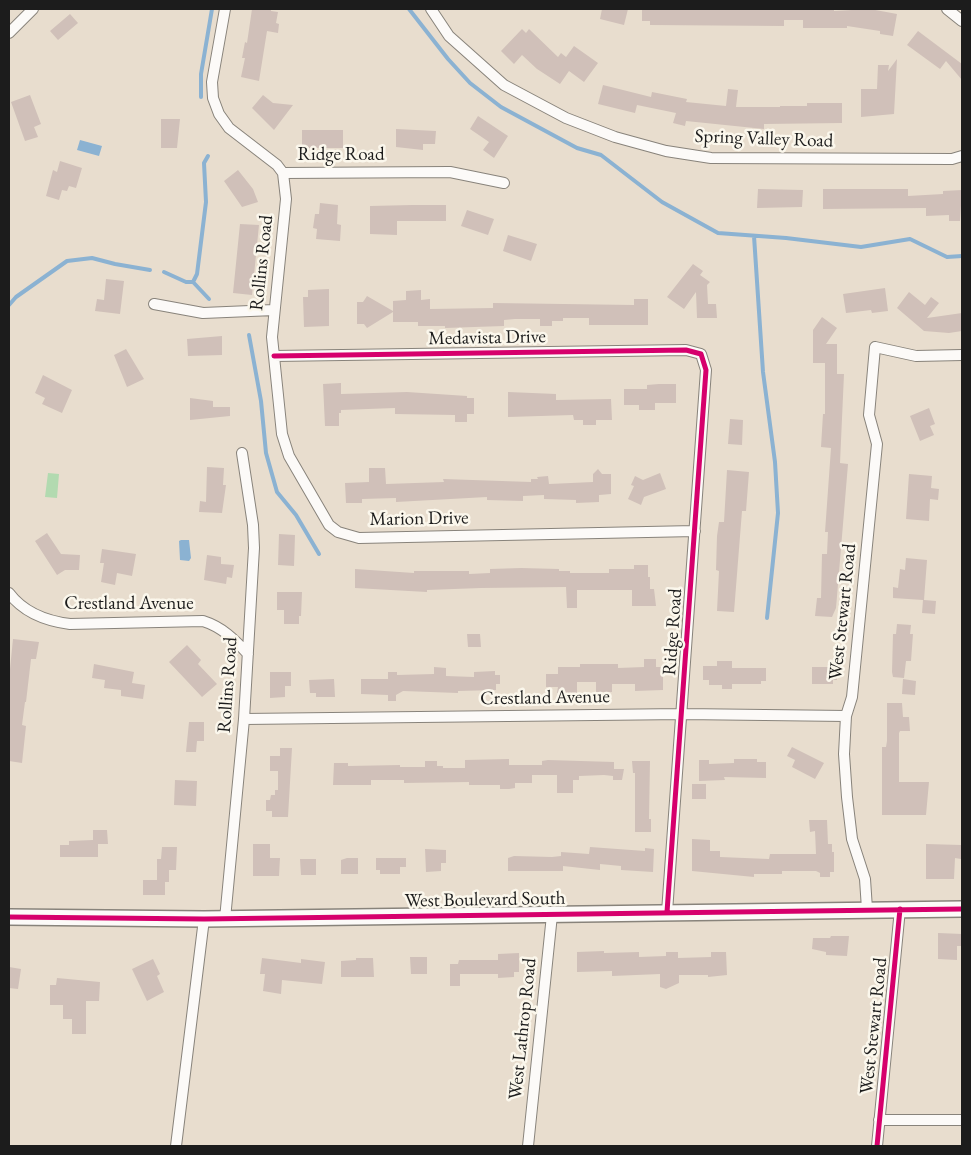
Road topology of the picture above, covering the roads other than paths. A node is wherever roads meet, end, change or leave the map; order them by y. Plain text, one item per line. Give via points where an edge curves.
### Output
1 (33, 9) edge
2 (225, 9) edge
3 (431, 9) edge
4 (946, 9) edge
5 (962, 21) edge
6 (9, 32) edge
7 (962, 156) edge
8 (283, 173) junction
9 (504, 183) dead end
10 (154, 304) dead end
11 (274, 310) junction
12 (700, 354) joint
13 (962, 355) edge
14 (274, 356) junction
15 (242, 453) dead end
16 (695, 531) junction
17 (9, 593) edge
18 (248, 654) junction
19 (682, 714) junction
20 (846, 716) junction
21 (244, 719) junction
22 (900, 909) junction
23 (962, 909) edge
24 (867, 910) junction
25 (667, 912) junction
26 (552, 915) junction
27 (9, 917) edge
28 (204, 919) junction
29 (225, 919) junction
30 (880, 1120) junction
31 (962, 1120) edge
32 (176, 1146) edge
33 (528, 1146) edge
34 (877, 1146) edge

1 - 6 street
2 - 8 street, Ridge Road via 212,82 213,98 229,128
3 - 7 street, Spring Valley Road via 449,36 504,85 566,118 615,137 666,151 711,158 952,159
4 - 5 street
8 - 9 street, Ridge Road via 450,172
8 - 11 street, Rollins Road via 286,199
10 - 11 street via 203,313
11 - 14 street, Rollins Road
12 - 14 street, Medavista Drive via 686,350
12 - 16 street, Ridge Road via 706,370
13 - 20 street, West Stewart Road via 916,356 875,347 869,415 877,444 852,697
14 - 16 street, Marion Drive via 282,434 289,456 328,525 338,532 359,538
15 - 18 street, Rollins Road via 254,548
16 - 19 street, Ridge Road
17 - 18 street, Crestland Avenue via 25,609 54,622 203,621 216,625
18 - 21 street, Rollins Road
19 - 20 street, Crestland Avenue
19 - 21 street, Crestland Avenue
19 - 25 street, Ridge Road
20 - 24 street, West Stewart Road via 847,797 852,839 865,879
21 - 29 street, Rollins Road
22 - 23 main road, West Boulevard South
22 - 24 main road, West Boulevard South
22 - 30 street, West Stewart Road
24 - 25 main road, West Boulevard South
25 - 26 main road, West Boulevard South
26 - 29 main road, West Boulevard South
26 - 33 street, West Lathrop Road
27 - 28 main road, West Boulevard South
28 - 29 main road, West Boulevard South
28 - 32 street
30 - 31 street
30 - 34 street, West Stewart Road

